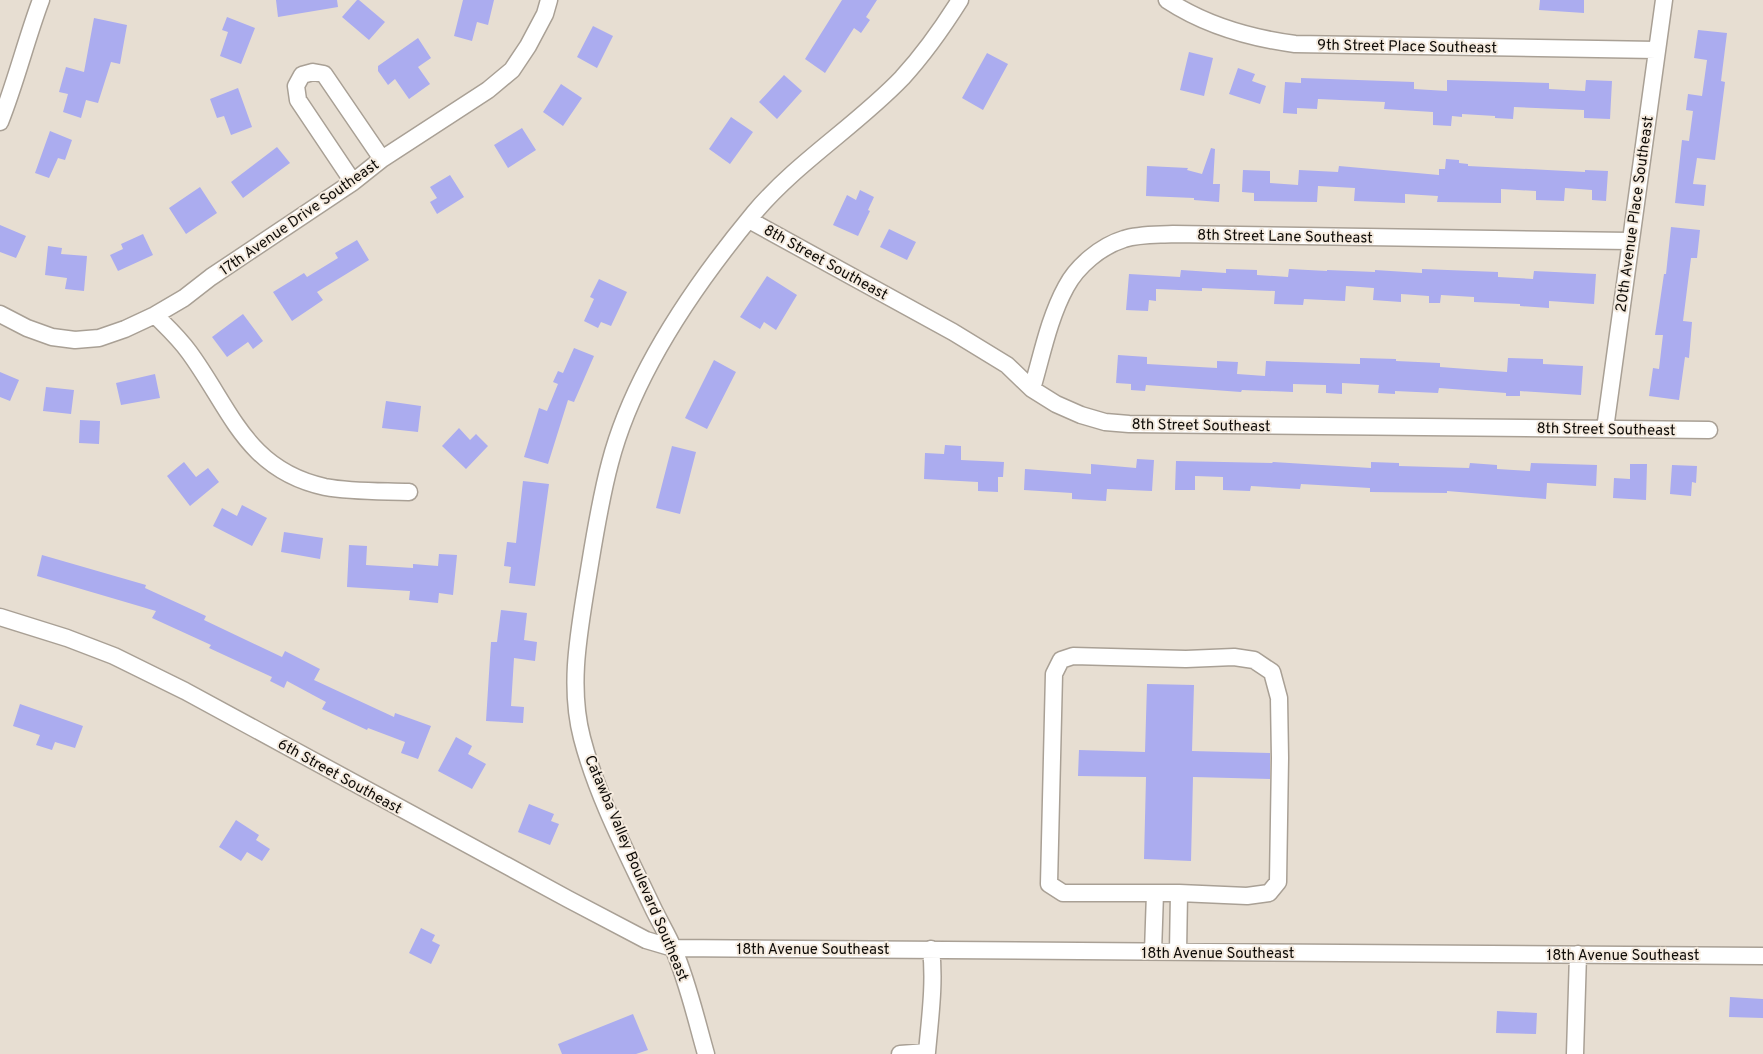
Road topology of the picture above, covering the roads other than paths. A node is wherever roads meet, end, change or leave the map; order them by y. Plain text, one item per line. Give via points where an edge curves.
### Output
1 (41, 0) edge
2 (549, 0) edge
3 (960, 0) edge
4 (1167, 0) edge
5 (1664, 0) edge
6 (1183, 5) edge
7 (1656, 50) junction
8 (0, 122) edge
9 (382, 159) junction
10 (353, 182) junction
11 (749, 220) junction
12 (1630, 241) junction
13 (0, 314) edge
14 (155, 315) junction
15 (1032, 389) junction
16 (1605, 428) junction
17 (1709, 430) dead end
18 (409, 492) dead end
19 (0, 617) edge
20 (1155, 893) junction
21 (1179, 893) junction
22 (673, 948) junction
23 (932, 949) junction
24 (1153, 952) junction
25 (1178, 952) junction
26 (1578, 954) junction
27 (1763, 956) edge
28 (706, 1054) edge
29 (900, 1054) edge
30 (1575, 1054) edge

1 - 8 street
2 - 9 street, 17th Avenue Drive Southeast via 545,14 512,70 488,90
3 - 11 street, Catawba Valley Boulevard Southeast via 926,50 901,78 786,181
4 - 6 street, 9th Street Place Southeast
5 - 7 street, 20th Avenue Place Southeast
6 - 7 street, 9th Street Place Southeast via 1242,34 1295,44
7 - 12 street, 20th Avenue Place Southeast
9 - 10 street, 17th Avenue Drive Southeast
9 - 10 street via 324,74 312,72 302,75 296,86 298,100
10 - 14 street, 17th Avenue Drive Southeast
11 - 15 street, 8th Street Southeast via 953,332 1007,365
11 - 22 street, Catawba Valley Boulevard Southeast via 671,327 622,426 610,463 577,641 574,680 582,738 603,799
12 - 15 street, 8th Street Lane Southeast via 1173,234 1126,238 1095,255 1066,286 1054,314
12 - 16 street, 20th Avenue Place Southeast
13 - 14 street, 17th Avenue Drive Southeast via 52,337 76,340 99,338
14 - 18 street via 189,352 247,440 281,471 325,487
15 - 16 street, 8th Street Southeast via 1081,415 1129,424
16 - 17 street, 8th Street Southeast
19 - 22 street, 6th Street Southeast via 114,656 646,940
20 - 21 street
20 - 21 street via 1063,893 1049,884 1054,674 1061,660 1073,656 1234,657 1254,660 1272,672 1280,706 1278,882 1268,893 1248,896
20 - 24 street
21 - 25 street
22 - 23 street, 18th Avenue Southeast
22 - 28 street, Catawba Valley Boulevard Southeast
23 - 24 street, 18th Avenue Southeast
23 - 29 street via 927,1052
24 - 25 street, 18th Avenue Southeast
25 - 26 street, 18th Avenue Southeast
26 - 27 street, 18th Avenue Southeast
26 - 30 street

